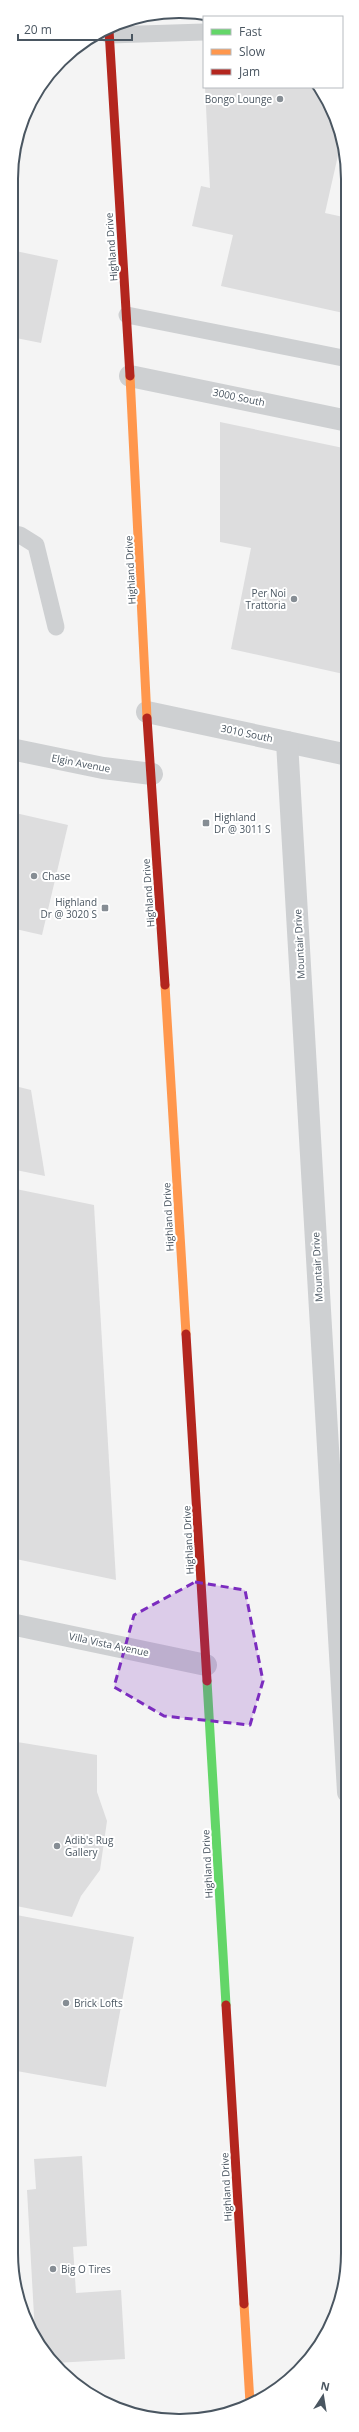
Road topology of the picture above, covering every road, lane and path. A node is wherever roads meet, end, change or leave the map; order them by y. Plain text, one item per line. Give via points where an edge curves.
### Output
1 (114, 32) edge
2 (203, 32) edge
3 (109, 34) edge
4 (127, 315) junction
5 (341, 358) edge
6 (130, 376) junction
7 (341, 420) edge
8 (18, 535) edge
9 (56, 626) dead end
10 (147, 712) junction
11 (287, 742) junction
12 (18, 750) edge
13 (341, 754) edge
14 (152, 774) junction
15 (18, 1625) edge
16 (206, 1665) junction
17 (341, 1672) edge
18 (250, 2398) edge

1 - 2 lane
3 - 4 main road, Highland Drive
4 - 5 lane
4 - 6 main road, Highland Drive
6 - 7 street, 3000 South
6 - 10 main road, Highland Drive
8 - 9 lane via 36,545
10 - 11 street, 3010 South
10 - 14 main road, Highland Drive
11 - 13 street, 3010 South
11 - 17 street, Mountair Drive
12 - 14 street, Elgin Avenue via 103,768
14 - 16 main road, Highland Drive
15 - 16 street, Villa Vista Avenue
16 - 18 main road, Highland Drive

